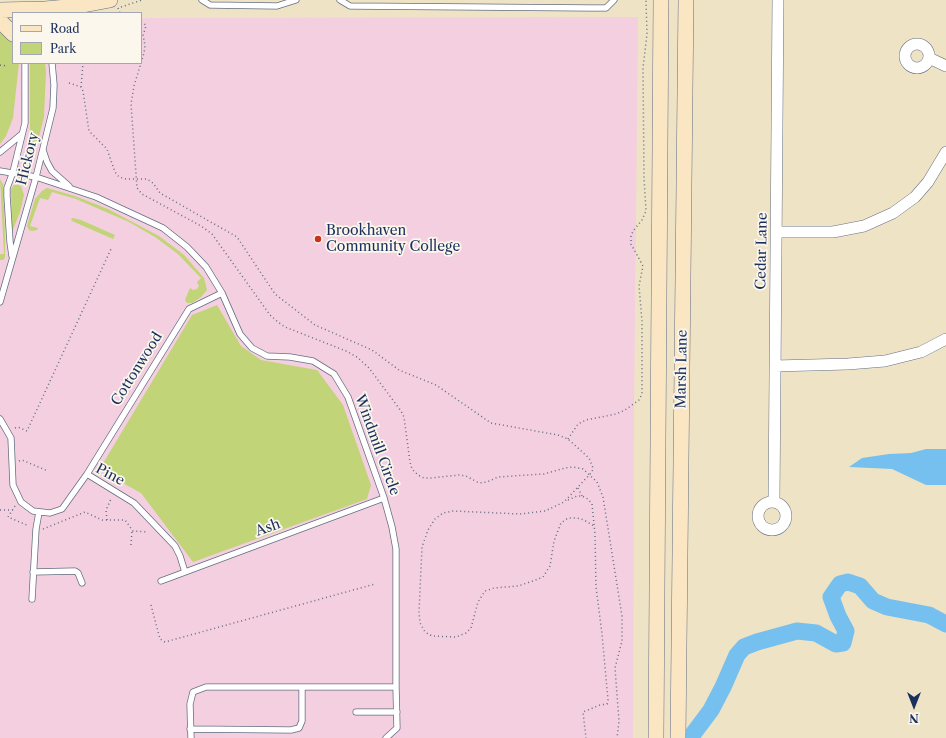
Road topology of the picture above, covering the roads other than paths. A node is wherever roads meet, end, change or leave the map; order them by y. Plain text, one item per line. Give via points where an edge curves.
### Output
1 (202, 0) edge
2 (296, 0) edge
3 (340, 0) edge
4 (614, 0) edge
5 (661, 0) edge
6 (686, 0) edge
7 (778, 0) edge
8 (114, 4) edge
9 (46, 9) edge
10 (0, 10) edge
11 (25, 10) edge
12 (0, 21) edge
13 (12, 33) edge
14 (929, 58) dead end
15 (25, 64) edge
16 (52, 64) edge
17 (946, 66) edge
18 (22, 134) junction
19 (43, 149) junction
20 (0, 152) edge
21 (946, 152) edge
22 (0, 171) edge
23 (13, 172) junction
24 (36, 177) junction
25 (72, 188) junction
26 (777, 232) junction
27 (12, 259) junction
28 (222, 294) junction
29 (0, 302) edge
30 (946, 339) edge
31 (775, 366) junction
32 (0, 419) edge
33 (87, 474) junction
34 (384, 498) junction
35 (774, 502) dead end
36 (39, 512) junction
37 (33, 572) junction
38 (185, 572) junction
39 (161, 581) dead end
40 (82, 583) dead end
41 (32, 599) dead end
42 (302, 688) junction
43 (396, 688) junction
44 (356, 712) dead end
45 (397, 712) junction
46 (190, 729) junction
47 (191, 738) edge
48 (386, 738) edge
49 (656, 738) edge
50 (678, 738) edge

1 - 2 lane via 210,6 277,6
3 - 4 lane via 350,6 606,8
5 - 49 main road, Marsh Lane
6 - 50 main road, Marsh Lane
7 - 26 street, Cedar Lane
8 - 9 main road
9 - 11 main road
10 - 11 main road
12 - 13 main road
14 - 17 street
15 - 18 lane, Hickory via 25,123
16 - 19 lane, Hickory via 53,108
18 - 20 lane
18 - 23 lane, Hickory
19 - 24 lane, Hickory
19 - 25 lane via 52,171
21 - 26 street via 928,182 893,213 864,226 833,232
22 - 23 lane, Windmill Circle
23 - 24 lane, Windmill Circle
23 - 27 lane, Hickory via 7,188
24 - 25 lane, Windmill Circle
24 - 27 lane, Hickory
25 - 28 lane, Windmill Circle via 163,228 192,252 206,268
26 - 31 street, Cedar Lane
27 - 29 lane, Hickory
28 - 33 lane, Cottonwood via 189,309
28 - 34 lane, Windmill Circle via 240,334 252,348 267,356 313,361 334,374 348,397
30 - 31 street via 921,352 885,361
31 - 35 street, Cedar Lane
32 - 36 lane via 11,438 12,485 21,502 33,511
33 - 36 lane, Pine via 62,509 50,513
33 - 38 lane, Pine via 134,503 175,546
34 - 38 lane, Ash
34 - 43 lane, Windmill Circle via 396,549
36 - 37 lane
37 - 40 lane via 75,571
37 - 41 lane
38 - 39 lane, Ash
42 - 43 lane
42 - 46 lane via 206,687 193,692 190,704
42 - 46 lane via 302,721 299,728
43 - 45 lane, Windmill Circle
44 - 45 lane
45 - 48 lane, Windmill Circle via 397,728
46 - 47 lane

